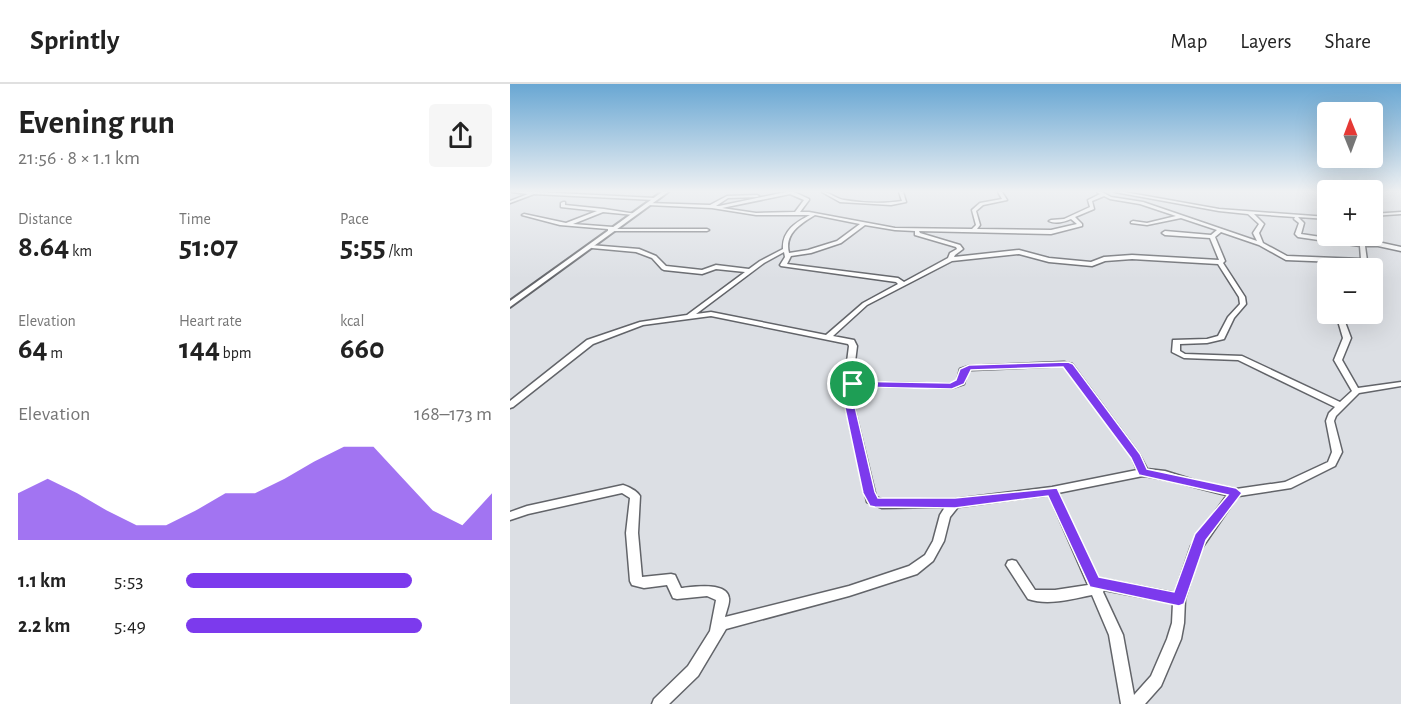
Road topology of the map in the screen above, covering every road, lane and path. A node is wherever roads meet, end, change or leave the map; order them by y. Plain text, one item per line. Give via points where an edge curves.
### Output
1 (548, 221) edge
2 (574, 221) edge
3 (624, 221) edge
4 (804, 221) edge
5 (853, 221) edge
6 (977, 221) edge
7 (1076, 221) edge
8 (1160, 221) edge
9 (1194, 221) edge
10 (1259, 221) edge
11 (1300, 221) edge
12 (1133, 222) dead end
13 (864, 223) junction
14 (565, 225) junction
15 (612, 229) junction
16 (917, 229) junction
17 (707, 230) dead end
18 (974, 230) junction
19 (1220, 231) junction
20 (1165, 233) dead end
21 (1212, 237) junction
22 (1317, 238) edge
23 (1261, 244) junction
24 (1383, 245) edge
25 (592, 246) junction
26 (1401, 249) edge
27 (786, 253) junction
28 (951, 259) junction
29 (1317, 259) edge
30 (1220, 262) junction
31 (751, 270) junction
32 (900, 283) junction
33 (510, 305) edge
34 (687, 317) junction
35 (1342, 324) edge
36 (827, 338) junction
37 (849, 383) junction
38 (1401, 384) edge
39 (1356, 391) junction
40 (510, 405) edge
41 (1341, 406) junction
42 (1143, 472) junction
43 (1052, 491) junction
44 (1236, 493) junction
45 (955, 503) junction
46 (510, 516) edge
47 (1012, 565) dead end
48 (1096, 586) junction
49 (1179, 599) junction
50 (716, 630) junction
51 (659, 704) edge
52 (1128, 704) edge
53 (1135, 704) edge

1 - 14 street
2 - 14 street
3 - 15 street
4 - 27 street via 783,243
5 - 13 street
6 - 18 street
7 - 18 street via 1080,225 1054,232
8 - 12 street
9 - 19 street
10 - 23 street via 1262,224 1256,232
11 - 22 street via 1300,236
13 - 16 street
13 - 27 street via 839,242 809,252
14 - 15 street
15 - 17 street
15 - 25 street
16 - 18 street
16 - 28 street via 915,233 922,236 960,247
19 - 21 street
19 - 23 street
20 - 21 street
21 - 30 street
23 - 29 street via 1286,258
24 - 26 street
25 - 31 street via 637,250 654,257 664,268 702,272 716,267
25 - 33 street
27 - 31 street
27 - 32 street via 783,265
28 - 30 street via 1019,252 1049,260 1096,264 1104,259 1132,257
28 - 32 street
30 - 41 street via 1243,304 1221,337 1176,342 1176,352 1184,356 1239,358
31 - 34 street
32 - 36 street via 865,304
34 - 36 street via 717,315
34 - 40 street via 642,323 598,339
35 - 39 street via 1347,338 1338,360
36 - 37 street via 853,346
37 - 42 street via 952,386 961,382 963,371 969,368 1064,364 1070,366 1136,456
37 - 45 street via 847,394 871,499 882,504
38 - 39 street
39 - 41 street
41 - 44 street via 1330,422 1337,452 1332,464 1287,485
42 - 43 street
42 - 44 street
43 - 45 street
43 - 48 street
44 - 49 street via 1200,538
45 - 50 street via 945,515 929,558 913,570 728,622
46 - 50 street via 623,489 632,492 636,581 672,579 677,594 719,594 723,598
47 - 48 street via 1032,595 1055,596
48 - 49 street
48 - 52 street via 1116,635
49 - 53 street via 1178,623 1156,681
50 - 51 street via 704,657

